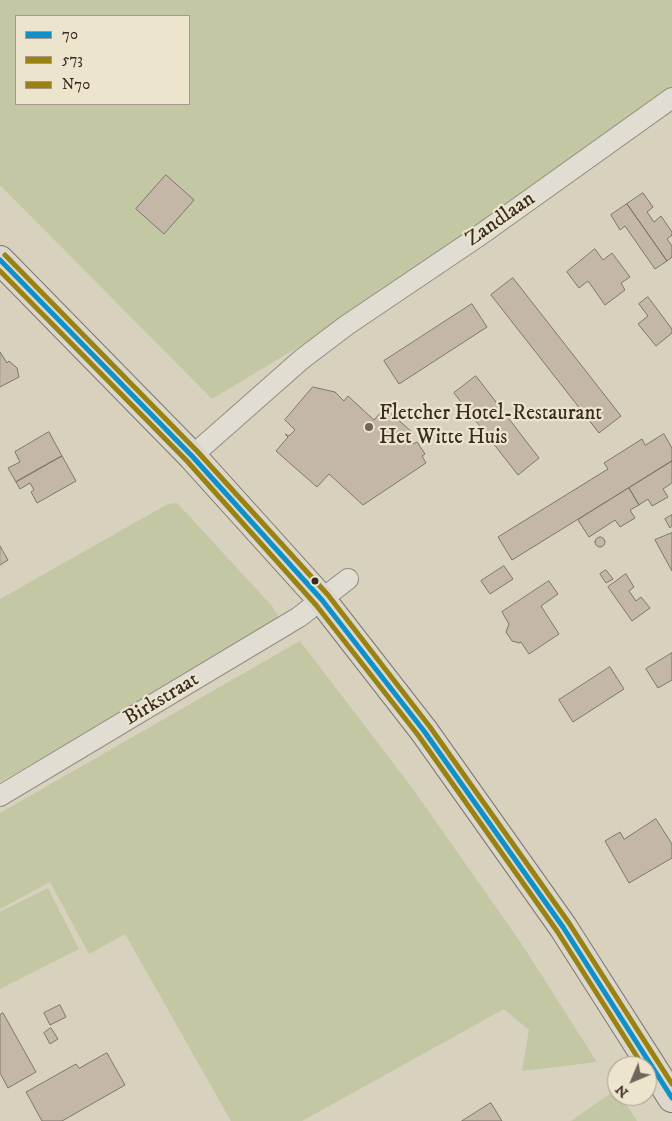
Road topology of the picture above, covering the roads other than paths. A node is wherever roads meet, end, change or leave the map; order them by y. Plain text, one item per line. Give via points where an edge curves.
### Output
1 (672, 98) edge
2 (0, 260) edge
3 (192, 456) junction
4 (348, 579) dead end
5 (322, 600) junction
6 (0, 796) edge
7 (672, 1098) edge

1 - 3 street, Zandlaan via 334,335
2 - 3 main road
3 - 5 main road
4 - 5 street, Birkstraat
5 - 6 street, Birkstraat via 300,618
5 - 7 main road via 424,731 563,927

